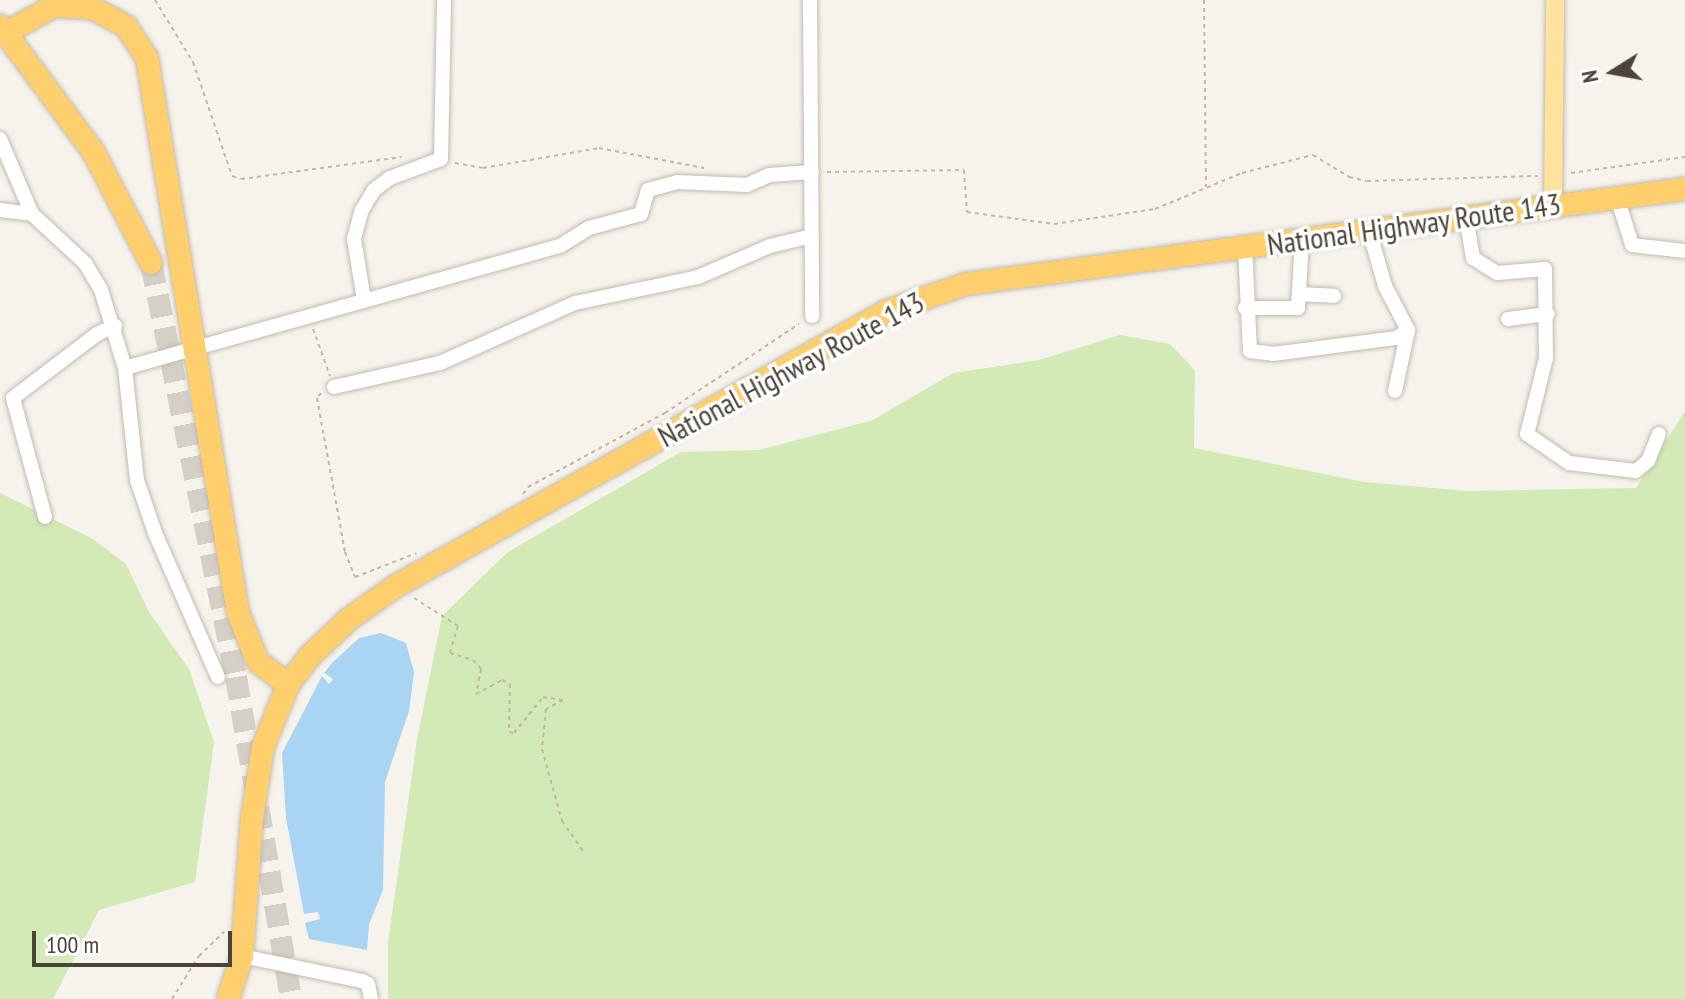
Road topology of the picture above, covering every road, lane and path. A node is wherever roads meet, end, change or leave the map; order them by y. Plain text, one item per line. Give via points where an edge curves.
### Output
1 (155, 0) edge
2 (444, 0) edge
3 (810, 0) edge
4 (1204, 0) edge
5 (1555, 0) edge
6 (3, 29) edge
7 (0, 139) edge
8 (411, 156) dead end
9 (1685, 157) edge
10 (441, 159) junction
11 (715, 170) dead end
12 (812, 172) junction
13 (1566, 174) dead end
14 (1543, 176) dead end
15 (1206, 189) junction
16 (1685, 189) edge
17 (1617, 197) junction
18 (1553, 205) junction
19 (0, 210) edge
20 (32, 214) junction
21 (1466, 217) junction
22 (1369, 230) junction
23 (812, 236) junction
24 (1302, 239) junction
25 (1245, 246) junction
26 (1685, 251) edge
27 (151, 263) tunnel mouth
28 (1299, 294) junction
29 (1334, 296) dead end
30 (364, 300) junction
31 (1245, 308) junction
32 (1548, 314) junction
33 (310, 316) junction
34 (812, 316) joint
35 (1508, 319) dead end
36 (115, 326) junction
37 (1408, 330) junction
38 (193, 349) junction
39 (125, 368) junction
40 (334, 387) junction
41 (1395, 391) dead end
42 (1659, 434) dead end
43 (45, 517) dead end
44 (523, 517) junction
45 (426, 549) dead end
46 (396, 586) junction
47 (218, 677) dead end
48 (288, 685) junction
49 (585, 854) dead end
50 (246, 919) junction
51 (242, 956) junction
52 (172, 999) edge
53 (228, 999) edge
54 (371, 999) edge

1 - 8 path via 193,62 232,176
2 - 10 street
3 - 12 street
4 - 15 path
5 - 18 main road
6 - 27 highway via 93,151
6 - 38 highway via 37,12 73,5 109,15 137,40 154,81
7 - 20 street
9 - 13 path
10 - 11 path via 483,168 599,148
10 - 30 street via 390,178 374,190 362,210 354,239
12 - 15 path via 964,170 967,212 1054,224 1155,209
12 - 23 street
12 - 30 street via 769,175 747,185 677,182 648,190 641,214 589,228 560,246
14 - 15 path via 1367,181 1349,177 1313,155 1242,173
16 - 17 highway, National Highway Route 143
17 - 18 highway, National Highway Route 143
17 - 26 street via 1632,245
18 - 21 highway, National Highway Route 143
19 - 20 street
20 - 36 street via 85,263
21 - 22 highway, National Highway Route 143
21 - 32 street via 1473,258 1497,273 1545,269
22 - 24 highway, National Highway Route 143
22 - 37 street via 1385,286
23 - 34 street
23 - 40 street via 770,246 698,277 575,303 440,363
24 - 25 highway, National Highway Route 143
24 - 28 street
25 - 31 street
25 - 44 highway, National Highway Route 143 via 966,284 927,294 887,311
28 - 29 street
28 - 31 street via 1298,308
30 - 33 street
31 - 37 street via 1250,351 1273,354 1397,338
32 - 35 street
32 - 42 street via 1546,358 1527,434 1569,463 1636,471 1648,461
33 - 38 street
33 - 40 path
34 - 44 path via 665,413 528,487 518,501
36 - 39 street
36 - 43 street via 13,398
37 - 41 street
38 - 39 street
38 - 48 highway via 238,613 258,662
39 - 47 street via 137,480
40 - 45 path via 317,398 345,552 355,577
44 - 46 highway, National Highway Route 143
46 - 48 highway, National Highway Route 143 via 329,637
46 - 49 path via 458,626 450,653 473,660 481,669 476,694 502,680 510,684 509,732 514,733 543,697 563,700 546,709 542,749 562,821
48 - 50 highway, National Highway Route 143 via 256,775
50 - 51 highway, National Highway Route 143
50 - 52 path via 199,956
51 - 53 highway, National Highway Route 143
51 - 54 street via 362,981 368,984

